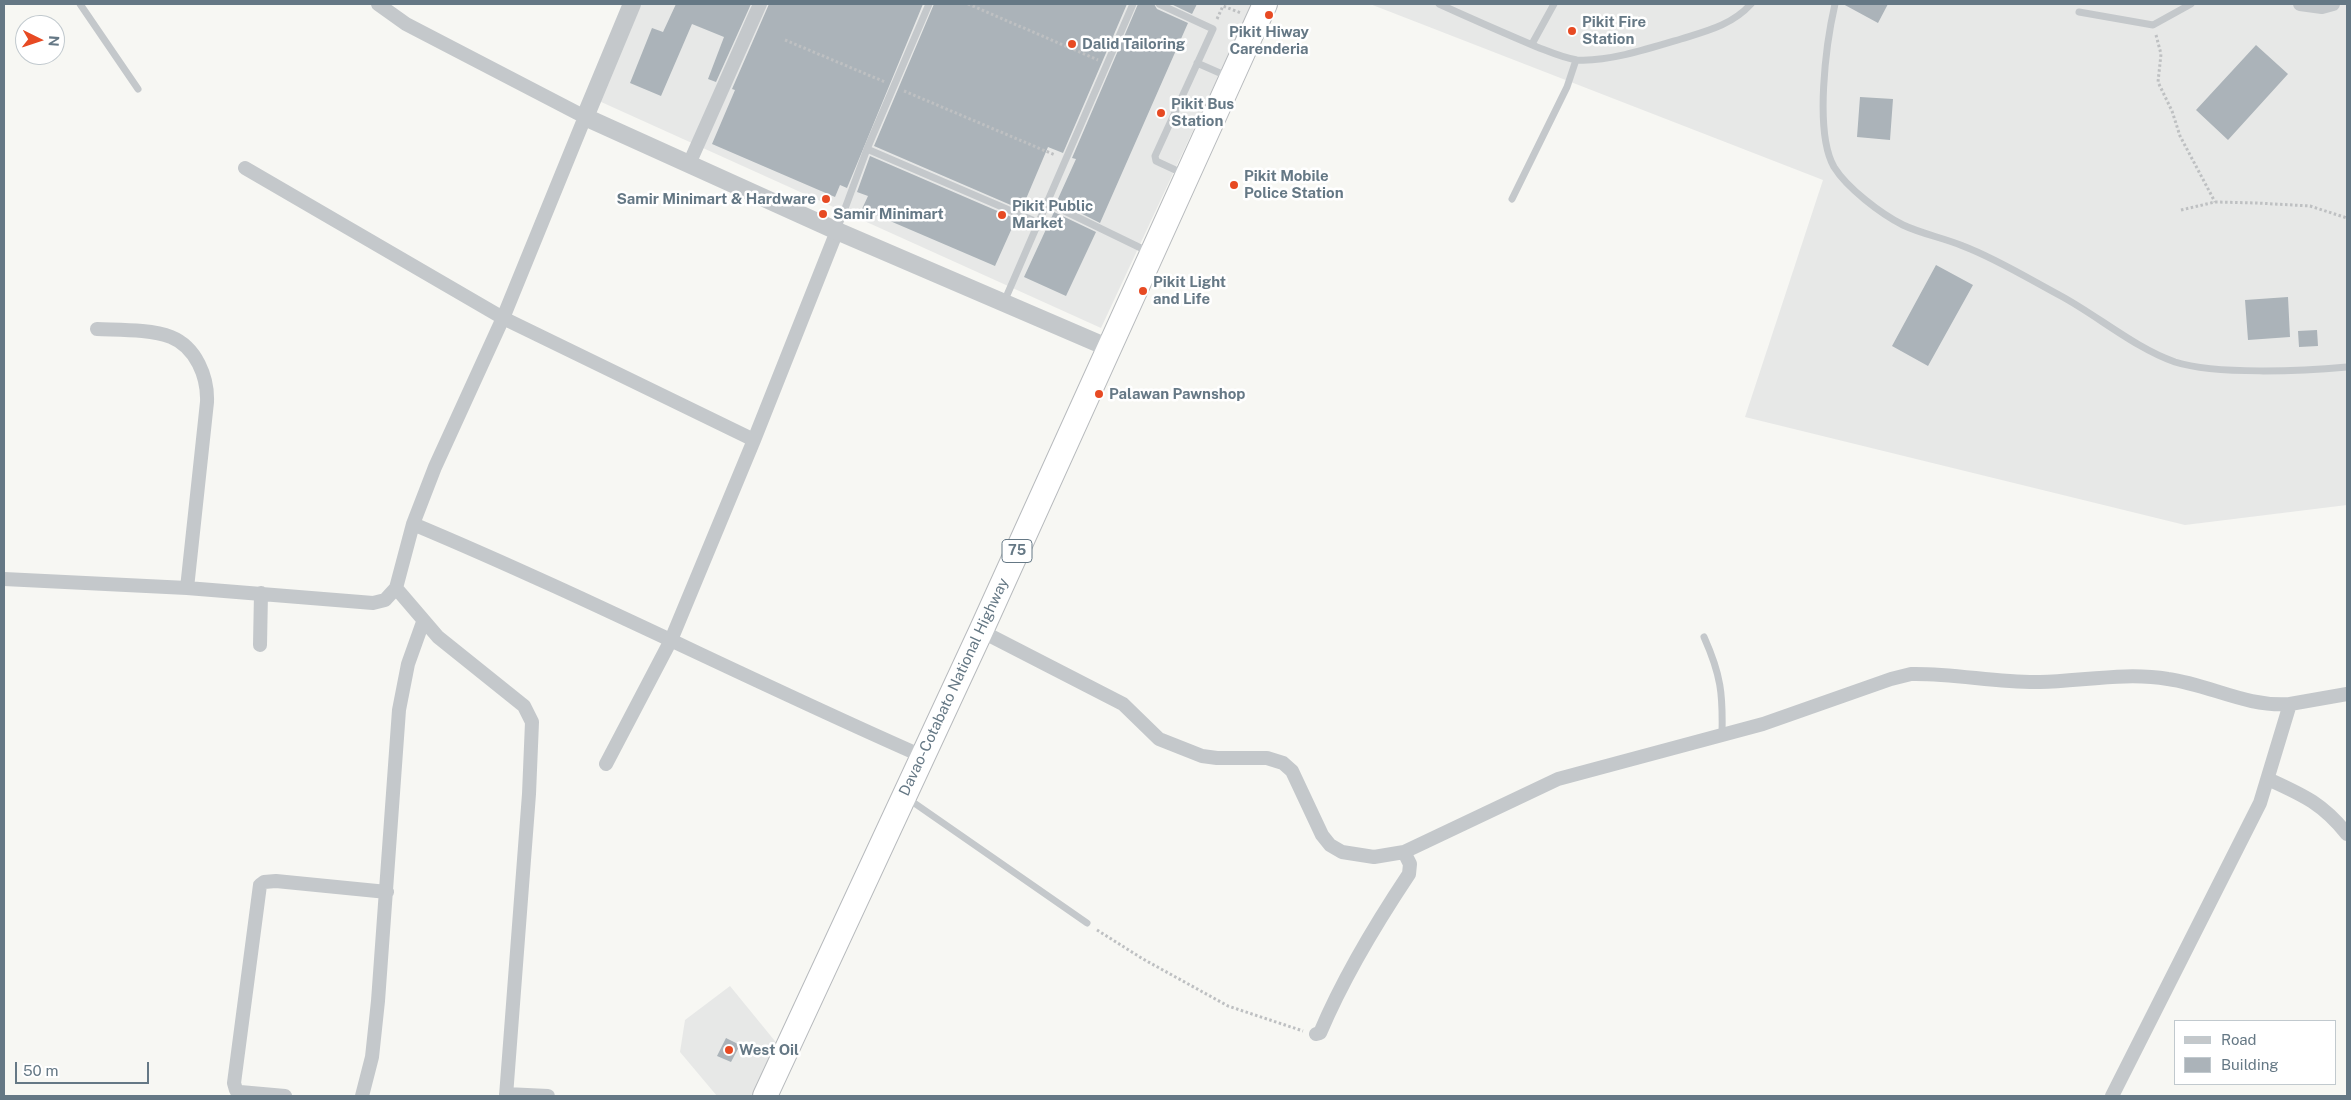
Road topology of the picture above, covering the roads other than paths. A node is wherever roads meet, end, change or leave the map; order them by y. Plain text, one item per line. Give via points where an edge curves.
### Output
1 (80, 4) edge
2 (378, 4) edge
3 (632, 4) edge
4 (760, 4) edge
5 (929, 4) edge
6 (1133, 4) edge
7 (1159, 4) edge
8 (1265, 4) edge
9 (1439, 4) edge
10 (1554, 4) edge
11 (1751, 4) edge
12 (1835, 4) edge
13 (2191, 4) edge
14 (2299, 4) edge
15 (2333, 4) edge
16 (2079, 12) dead end
17 (1532, 44) junction
18 (1576, 60) junction
19 (1197, 63) junction
20 (1231, 78) junction
21 (138, 88) dead end
22 (585, 117) junction
23 (867, 149) junction
24 (689, 164) junction
25 (245, 168) dead end
26 (1186, 175) junction
27 (1512, 199) dead end
28 (1046, 202) junction
29 (1037, 222) junction
30 (837, 231) junction
31 (1151, 252) junction
32 (1004, 302) junction
33 (503, 318) junction
34 (97, 329) dead end
35 (1108, 348) junction
36 (2347, 367) edge
37 (754, 440) junction
38 (413, 524) junction
39 (4, 580) edge
40 (187, 588) junction
41 (396, 588) junction
42 (261, 594) junction
43 (423, 622) junction
44 (981, 631) junction
45 (1704, 637) dead end
46 (671, 640) junction
47 (260, 645) dead end
48 (2347, 694) edge
49 (2290, 704) junction
50 (1722, 734) junction
51 (922, 756) junction
52 (606, 764) dead end
53 (2268, 779) junction
54 (904, 796) junction
55 (2347, 834) edge
56 (1404, 852) junction
57 (388, 892) junction
58 (1087, 923) road end
59 (1316, 1034) road end
60 (506, 1095) edge
61 (285, 1096) edge
62 (362, 1096) edge
63 (548, 1096) edge
64 (765, 1096) edge
65 (2112, 1096) edge

1 - 21 lane
2 - 22 street via 406,24
3 - 22 street
4 - 24 street
5 - 23 lane
6 - 28 lane
7 - 19 lane via 1213,29
8 - 20 highway, Davao-Cotabato National Highway / 75
9 - 17 lane
10 - 17 lane
11 - 18 lane via 1720,27 1599,59
12 - 36 lane via 1825,62 1826,146 1844,181 1891,218 1964,246 2016,272 2071,301 2146,349 2175,362 2217,369
13 - 16 lane via 2153,25
14 - 15 street via 2322,7
17 - 18 lane
18 - 27 lane via 1567,87
19 - 20 lane
19 - 26 lane via 1155,156 1156,161
20 - 26 highway, Davao-Cotabato National Highway / 75
22 - 24 street
22 - 33 street
23 - 29 lane
23 - 30 lane
24 - 30 street
25 - 33 street
26 - 31 highway, Davao-Cotabato National Highway / 75
28 - 29 lane
28 - 31 lane
29 - 32 lane
30 - 32 street
30 - 37 street
31 - 35 highway, Davao-Cotabato National Highway / 75
32 - 35 street
33 - 37 street
33 - 38 street via 435,467
34 - 40 street via 171,337 193,355 206,379 207,402
35 - 44 highway, Davao-Cotabato National Highway / 75
37 - 46 street
38 - 41 street
38 - 46 street via 567,590
39 - 40 street
40 - 42 street
41 - 42 street via 385,600 373,603
41 - 43 street
42 - 47 street
43 - 57 street via 408,664 399,710
43 - 60 street via 524,706 532,722
44 - 51 highway, Davao-Cotabato National Highway / 75
44 - 56 street via 1123,704 1159,739 1202,756 1267,758 1283,762 1292,770 1322,835 1342,852 1374,857
45 - 50 lane via 1720,678
46 - 51 street
46 - 52 street
48 - 49 street
49 - 50 street via 2246,700 2186,682 2151,677 2038,682 1911,674 1891,678 1763,724
49 - 53 street
50 - 56 street via 1558,779
51 - 54 highway, Davao-Cotabato National Highway / 75
53 - 55 street via 2304,795 2331,813
53 - 65 street via 2260,803
54 - 58 lane
54 - 64 highway, Davao-Cotabato National Highway / 75
56 - 59 street via 1410,864 1409,874 1365,942 1334,998 1320,1033
57 - 61 street via 276,881 260,885 234,1083 240,1092
57 - 62 street via 372,1056
60 - 63 street

